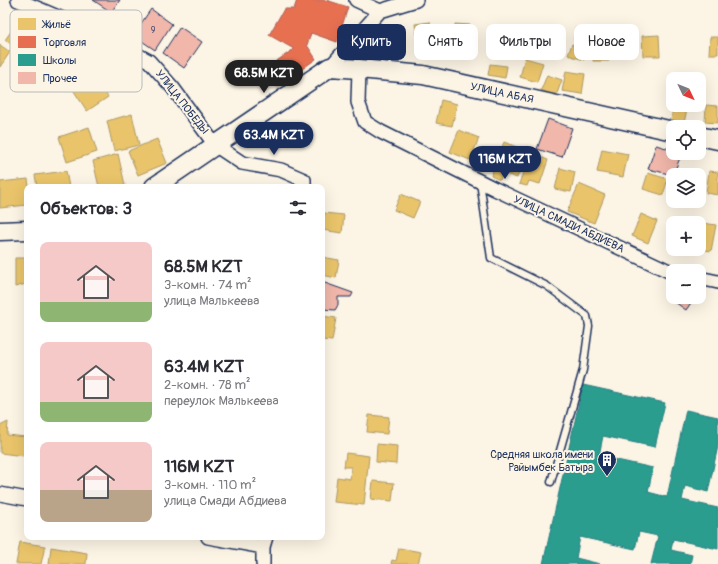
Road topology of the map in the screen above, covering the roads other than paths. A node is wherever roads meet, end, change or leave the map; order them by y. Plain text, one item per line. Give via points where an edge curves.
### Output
1 (18, 0) edge
2 (356, 0) edge
3 (416, 0) edge
4 (41, 10) edge
5 (380, 11) junction
6 (142, 57) edge
7 (330, 67) junction
8 (359, 69) junction
9 (666, 128) edge
10 (706, 137) edge
11 (718, 140) edge
12 (215, 145) junction
13 (480, 182) junction
14 (158, 184) edge
15 (304, 184) edge
16 (24, 230) edge
17 (0, 231) edge
18 (666, 270) edge
19 (706, 279) edge
20 (718, 282) edge
21 (551, 482) dead end
22 (0, 494) edge
23 (24, 499) edge
24 (242, 540) edge
25 (264, 542) edge
26 (263, 564) edge

1 - 4 street, УЛИЦА ПОБЕДЫ
2 - 5 street
3 - 5 street
5 - 7 street
6 - 12 street, УЛИЦА ПОБЕДЫ via 149,61 173,88
7 - 8 street, УЛИЦА АБАЯ
7 - 12 street
8 - 9 street, УЛИЦА АБАЯ via 423,76
8 - 13 street, УЛИЦА СМАДИ АБДИЕВА via 358,102 365,122
10 - 11 street
12 - 14 street
12 - 15 street, УЛИЦА ПОБЕДЫ via 242,163 281,170 304,180
13 - 18 street, УЛИЦА СМАДИ АБДИЕВА
13 - 21 lane via 492,258 547,286 586,316 589,326 583,370
16 - 17 street
19 - 20 street
22 - 23 street
24 - 25 street
25 - 26 street

